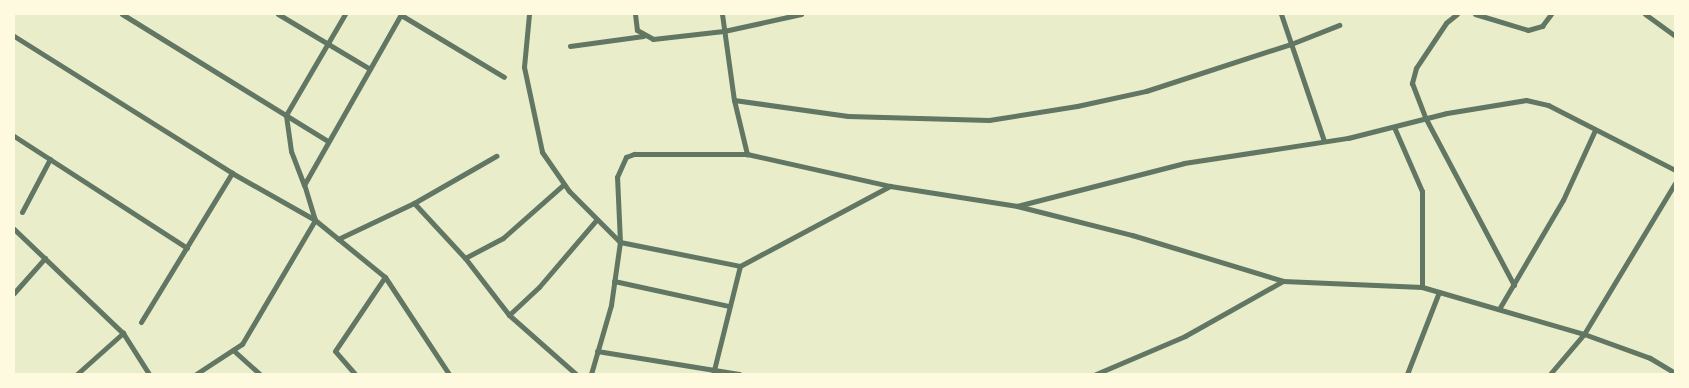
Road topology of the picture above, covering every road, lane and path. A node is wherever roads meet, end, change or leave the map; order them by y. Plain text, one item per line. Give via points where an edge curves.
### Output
1 (122, 14) edge
2 (278, 14) edge
3 (345, 14) edge
4 (401, 14) edge
5 (529, 14) edge
6 (635, 14) edge
7 (722, 14) edge
8 (801, 14) edge
9 (1281, 14) edge
10 (1457, 14) edge
11 (1475, 14) edge
12 (1550, 14) edge
13 (1646, 14) edge
14 (1338, 25) dead end
15 (724, 31) junction
16 (14, 36) edge
17 (643, 36) junction
18 (1675, 36) edge
19 (327, 44) junction
20 (1291, 44) junction
21 (570, 46) dead end
22 (370, 69) junction
23 (504, 77) dead end
24 (734, 100) junction
25 (286, 115) junction
26 (1426, 119) junction
27 (1394, 127) junction
28 (1596, 130) junction
29 (14, 136) edge
30 (328, 141) junction
31 (1324, 141) junction
32 (747, 154) junction
33 (496, 156) dead end
34 (50, 159) junction
35 (1675, 170) edge
36 (232, 172) junction
37 (1675, 183) edge
38 (564, 184) junction
39 (304, 185) junction
40 (890, 186) junction
41 (414, 203) junction
42 (1017, 206) junction
43 (22, 212) dead end
44 (597, 219) junction
45 (315, 220) junction
46 (14, 229) edge
47 (338, 239) junction
48 (620, 242) junction
49 (187, 248) junction
50 (45, 258) junction
51 (465, 258) junction
52 (740, 266) junction
53 (385, 277) junction
54 (614, 281) junction
55 (1283, 281) junction
56 (1514, 285) junction
57 (1422, 288) junction
58 (1439, 292) junction
59 (14, 293) edge
60 (730, 306) junction
61 (1499, 309) junction
62 (509, 315) junction
63 (141, 322) dead end
64 (123, 334) junction
65 (1584, 334) junction
66 (233, 350) junction
67 (597, 351) junction
68 (713, 372) edge
69 (1675, 373) edge
70 (77, 374) edge
71 (149, 374) edge
72 (196, 374) edge
73 (260, 374) edge
74 (355, 374) edge
75 (449, 374) edge
76 (576, 374) edge
77 (591, 374) edge
78 (739, 374) edge
79 (1096, 374) edge
80 (1407, 374) edge
81 (1550, 374) edge

1 - 25 street
2 - 19 street
3 - 19 street
4 - 22 street
4 - 23 street
5 - 38 street via 524,66 542,152
6 - 17 street via 637,30
7 - 15 street
8 - 15 street
9 - 20 street
10 - 26 street via 1446,23 1412,76
11 - 12 street via 1528,30 1542,26
13 - 18 street
14 - 20 street
15 - 17 street via 653,39
15 - 24 street
16 - 36 street
17 - 21 street
19 - 22 street
19 - 25 street
20 - 24 street via 1146,91 989,120 848,116
20 - 31 street
22 - 30 street
24 - 32 street
25 - 30 street
25 - 39 street via 290,151
26 - 27 street
26 - 28 street via 1526,100 1548,105
26 - 56 street
27 - 31 street
27 - 57 street via 1422,191
28 - 35 street
28 - 56 street via 1563,200
29 - 34 street
30 - 39 street
31 - 42 street via 1184,163
32 - 40 street
32 - 48 street via 626,156 617,177
33 - 41 street
34 - 43 street
34 - 49 street
36 - 45 street
36 - 49 street
37 - 65 street
38 - 44 street
38 - 51 street via 503,238
39 - 45 street
40 - 42 street
40 - 52 street
41 - 47 street
41 - 51 street
42 - 55 street via 1132,235
44 - 48 street
44 - 62 street via 539,287
45 - 47 street
45 - 66 street via 242,344
46 - 50 street
47 - 53 street
48 - 52 street
48 - 54 street
49 - 63 street
50 - 59 street
50 - 64 street
51 - 62 street
52 - 60 street
53 - 74 street via 335,351
53 - 75 street
54 - 60 street
54 - 67 street
55 - 57 street
55 - 79 street via 1185,336
56 - 61 street
57 - 58 street
58 - 61 street
58 - 80 street
60 - 68 street
61 - 65 street
62 - 76 street
64 - 70 street
64 - 71 street
65 - 69 street via 1650,358
65 - 81 street
66 - 72 street
66 - 73 street
67 - 68 street
67 - 77 street
68 - 78 street

